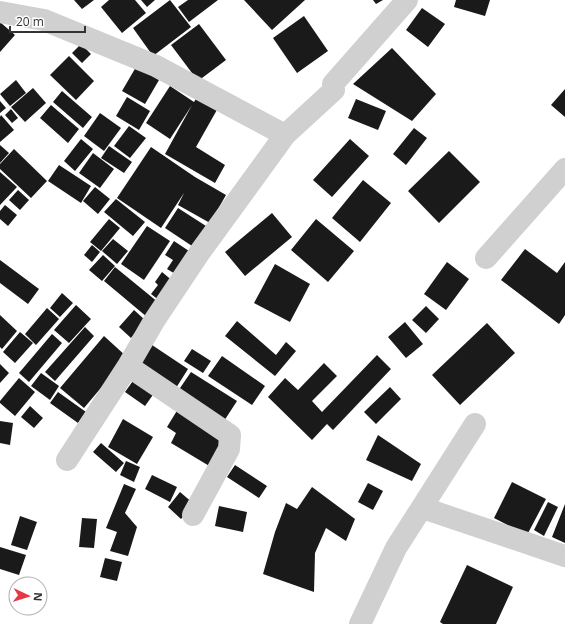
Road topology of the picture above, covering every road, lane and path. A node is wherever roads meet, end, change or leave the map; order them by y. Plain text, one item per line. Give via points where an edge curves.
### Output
1 (407, 0) edge
2 (0, 12) edge
3 (285, 135) junction
4 (565, 169) edge
5 (486, 258) dead end
6 (128, 366) junction
7 (475, 424) dead end
8 (67, 460) dead end
9 (423, 508) junction
10 (193, 515) dead end
11 (565, 556) edge
12 (360, 624) edge

1 - 3 street via 333,84 334,90
2 - 3 street via 44,20 156,66
3 - 6 street via 192,265 154,321
4 - 5 street
6 - 8 street
6 - 10 street via 230,435 229,449
7 - 9 street
9 - 11 street
9 - 12 street via 396,548

